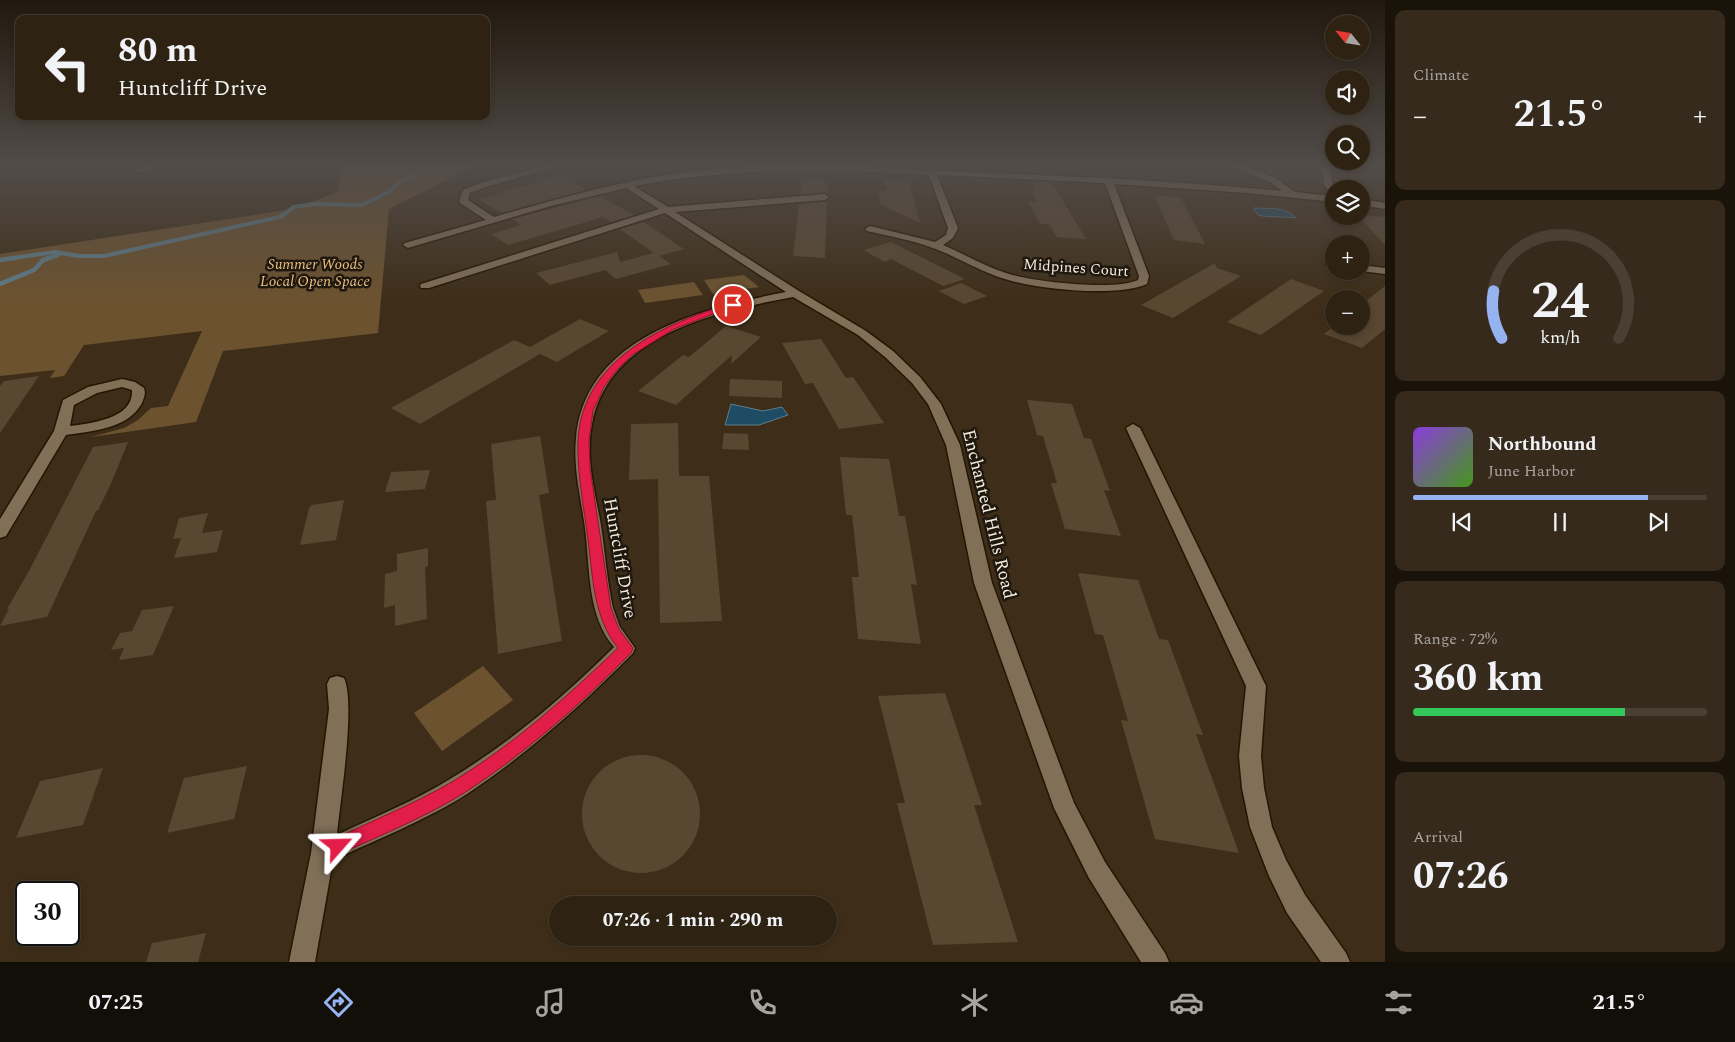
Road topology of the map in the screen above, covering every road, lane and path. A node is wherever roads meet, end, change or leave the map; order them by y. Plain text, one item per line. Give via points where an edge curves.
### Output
1 (477, 210) edge
2 (535, 210) edge
3 (666, 210) joint
4 (947, 210) edge
5 (1119, 210) edge
6 (494, 221) junction
7 (870, 229) dead end
8 (408, 244) dead end
9 (936, 245) junction
10 (1370, 269) edge
11 (1385, 271) edge
12 (425, 286) dead end
13 (795, 293) junction
14 (1133, 428) dead end
15 (61, 431) junction
16 (0, 532) edge
17 (337, 684) dead end
18 (323, 853) junction
19 (302, 962) edge
20 (1156, 962) edge
21 (1337, 962) edge

1 - 6 street
2 - 6 street
3 - 12 street
3 - 13 street, Enchanted Hills Road
4 - 9 street via 954,228 950,236
5 - 9 street, Midpines Court via 1144,276 1140,286 1121,289 1026,281 998,274
6 - 8 street
7 - 9 street, Midpines Court
10 - 11 street
13 - 18 street, Huntcliff Drive via 733,305 699,316 648,340 613,369 588,411 583,440 584,468 604,608 612,631 626,648 590,684 524,740 458,787
13 - 20 street, Enchanted Hills Road via 889,354 916,380 937,411 953,445 983,583 1066,808 1097,870
14 - 21 street via 1256,686 1250,756 1261,827 1296,904
15 - 15 street via 68,403 75,397 101,387 125,384 138,388 140,392 135,406 123,416 98,426
15 - 16 street
17 - 18 street via 339,709
18 - 19 street

